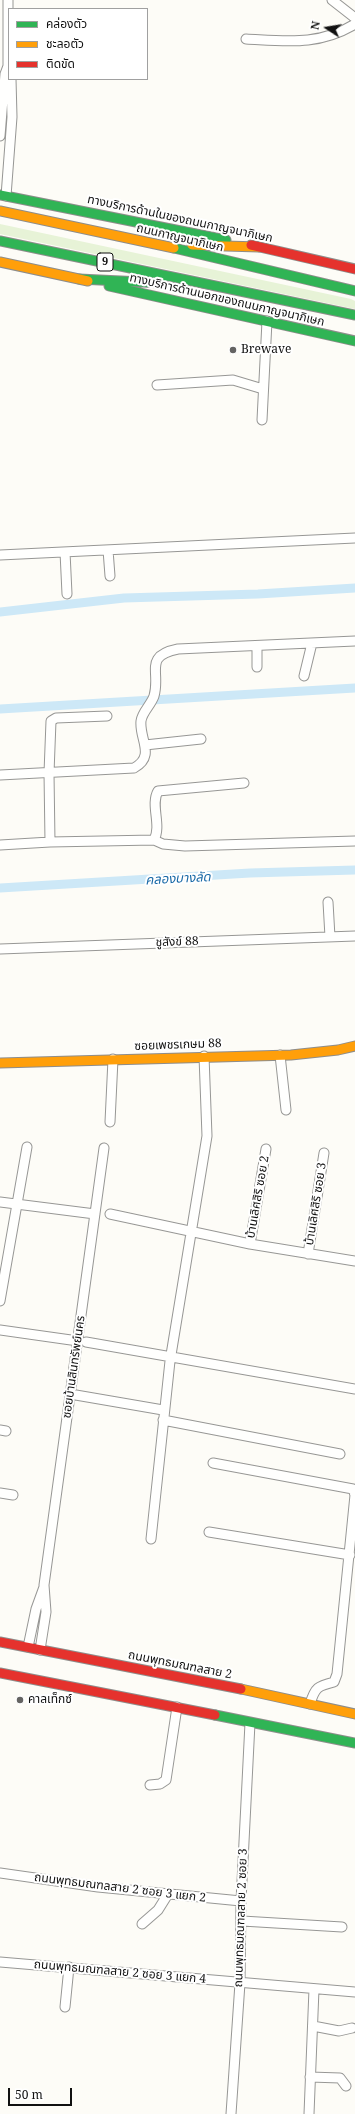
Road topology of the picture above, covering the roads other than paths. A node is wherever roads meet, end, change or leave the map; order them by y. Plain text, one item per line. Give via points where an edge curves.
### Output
1 (8, 0) edge
2 (332, 0) edge
3 (355, 18) edge
4 (355, 24) edge
5 (246, 39) dead end
6 (8, 67) edge
7 (12, 80) edge
8 (0, 136) edge
9 (3, 195) edge
10 (0, 211) edge
11 (0, 241) edge
12 (156, 244) junction
13 (259, 247) junction
14 (0, 262) edge
15 (355, 269) edge
16 (79, 279) junction
17 (211, 285) junction
18 (355, 291) edge
19 (355, 315) edge
20 (267, 321) junction
21 (355, 341) edge
22 (157, 385) dead end
23 (263, 389) junction
24 (262, 420) dead end
25 (355, 538) edge
26 (108, 550) junction
27 (65, 552) junction
28 (0, 555) edge
29 (110, 576) dead end
30 (67, 594) dead end
31 (355, 641) edge
32 (312, 643) junction
33 (257, 646) junction
34 (257, 667) dead end
35 (304, 676) dead end
36 (108, 716) dead end
37 (201, 739) dead end
38 (145, 745) junction
39 (49, 773) junction
40 (0, 775) edge
41 (244, 783) dead end
42 (154, 840) junction
43 (355, 841) edge
44 (50, 842) junction
45 (0, 845) edge
46 (328, 902) dead end
47 (355, 936) edge
48 (330, 937) junction
49 (0, 949) edge
50 (355, 1046) edge
51 (280, 1055) junction
52 (204, 1056) junction
53 (113, 1059) junction
54 (0, 1063) edge
55 (286, 1110) dead end
56 (110, 1122) dead end
57 (27, 1147) dead end
58 (104, 1148) dead end
59 (266, 1149) dead end
60 (324, 1153) dead end
61 (0, 1202) edge
62 (16, 1205) junction
63 (95, 1214) junction
64 (110, 1214) dead end
65 (192, 1231) junction
66 (250, 1244) junction
67 (308, 1254) junction
68 (355, 1261) edge
69 (0, 1301) edge
70 (0, 1330) edge
71 (82, 1342) junction
72 (170, 1356) junction
73 (355, 1389) edge
74 (70, 1394) junction
75 (163, 1410) junction
76 (163, 1420) junction
77 (340, 1454) dead end
78 (213, 1463) dead end
79 (0, 1493) edge
80 (13, 1495) dead end
81 (209, 1532) dead end
82 (151, 1539) dead end
83 (350, 1555) junction
84 (44, 1585) junction
85 (0, 1642) edge
86 (28, 1647) junction
87 (40, 1650) junction
88 (0, 1673) edge
89 (310, 1704) junction
90 (177, 1707) junction
91 (354, 1714) edge
92 (250, 1722) junction
93 (355, 1743) edge
94 (150, 1785) dead end
95 (0, 1873) edge
96 (168, 1894) junction
97 (241, 1901) junction
98 (242, 1921) junction
99 (142, 1924) dead end
100 (342, 1927) dead end
101 (0, 1962) edge
102 (69, 1967) junction
103 (240, 1982) junction
104 (314, 1989) junction
105 (355, 1992) edge
106 (65, 2007) dead end
107 (313, 2026) junction
108 (352, 2028) dead end
109 (310, 2077) junction
110 (346, 2086) dead end
111 (231, 2114) edge
112 (309, 2114) edge

1 - 6 street
2 - 3 street
4 - 5 street via 342,32 306,42
6 - 8 street via 5,74
7 - 9 street via 12,117
9 - 13 main road, ทางบริการด้านในของถนนกาญจนาภิเษก
10 - 12 main road, ถนนกาญจนาภิเษก / 9
11 - 17 main road, 9
12 - 13 main road
12 - 18 main road, ถนนกาญจนาภิเษก / 9
13 - 15 main road, ทางบริการด้านในของถนนกาญจนาภิเษก
14 - 16 main road, ทางบริการด้านนอกของถนนกาญจนาภิเษก
16 - 17 main road
16 - 20 main road, ทางบริการด้านนอกของถนนกาญจนาภิเษก
17 - 19 main road, 9 via 293,300
20 - 21 main road, ทางบริการด้านนอกของถนนกาญจนาภิเษก
20 - 23 street
22 - 23 street via 233,380
23 - 24 street
25 - 26 street
26 - 27 street
26 - 29 street
27 - 28 street
27 - 30 street
31 - 32 street
32 - 33 street
32 - 35 street
33 - 34 street
33 - 38 street via 178,649 165,652 156,660 152,699 141,721
36 - 39 street via 53,719
37 - 38 street
38 - 39 street via 144,761 134,768
39 - 40 street
39 - 44 street
41 - 42 street via 158,791 158,830
42 - 43 street via 177,846
42 - 44 street
44 - 45 street
46 - 48 street
47 - 48 street, ชูสังข์ 88
48 - 49 street, ชูสังข์ 88
50 - 51 main road, ซอยเพชรเกษม 88 via 318,1053
51 - 52 main road, ซอยเพชรเกษม 88
51 - 55 street
52 - 53 main road, ซอยเพชรเกษม 88
52 - 65 street via 207,1136
53 - 54 main road, ซอยเพชรเกษม 88
53 - 56 street
57 - 62 street
58 - 63 street, ซอยบ้านสินทรัพย์นคร
59 - 66 street, บ้านเลิศสิริ ซอย 2
60 - 67 street, บ้านเลิศสิริ ซอย 3
61 - 62 street
62 - 63 street
62 - 69 street
63 - 71 street, ซอยบ้านสินทรัพย์นคร
64 - 65 street
65 - 66 street
65 - 72 street
66 - 67 street
67 - 68 street
70 - 71 street
71 - 72 street
71 - 74 street, ซอยบ้านสินทรัพย์นคร
72 - 73 street
72 - 75 street
74 - 75 street
74 - 84 street, ซอยบ้านสินทรัพย์นคร
75 - 76 street
76 - 77 street
76 - 82 street
78 - 83 street via 353,1489 355,1495
79 - 80 street
81 - 83 street
83 - 89 street via 337,1674 334,1682 322,1684 313,1692
84 - 86 street
84 - 87 street via 46,1612
85 - 86 main road, ถนนพุทธมณฑลสาย 2
86 - 87 main road, ถนนพุทธมณฑลสาย 2
87 - 89 main road, ถนนพุทธมณฑลสาย 2
88 - 90 main road
89 - 91 main road, ถนนพุทธมณฑลสาย 2
90 - 92 main road
90 - 94 street via 166,1780 160,1784
92 - 93 main road
92 - 97 street, ถนนพุทธมณฑลสาย 2 ซอย 3
95 - 96 street, ถนนพุทธมณฑลสาย 2 ซอย 3 แยก 2
96 - 97 street, ถนนพุทธมณฑลสาย 2 ซอย 3 แยก 2
96 - 99 street via 158,1910
97 - 98 street, ถนนพุทธมณฑลสาย 2 ซอย 3
98 - 100 street
98 - 103 street, ถนนพุทธมณฑลสาย 2 ซอย 3
101 - 102 street, ถนนพุทธมณฑลสาย 2 ซอย 3 แยก 4
102 - 103 street, ถนนพุทธมณฑลสาย 2 ซอย 3 แยก 4
102 - 106 street
103 - 104 street, ถนนพุทธมณฑลสาย 2 ซอย 3 แยก 4
103 - 111 street, ถนนพุทธมณฑลสาย 2 ซอย 3
104 - 105 street, ถนนพุทธมณฑลสาย 2 ซอย 3 แยก 4
104 - 107 street
107 - 108 street via 339,2031
107 - 109 street
109 - 110 street via 340,2078
109 - 112 street

